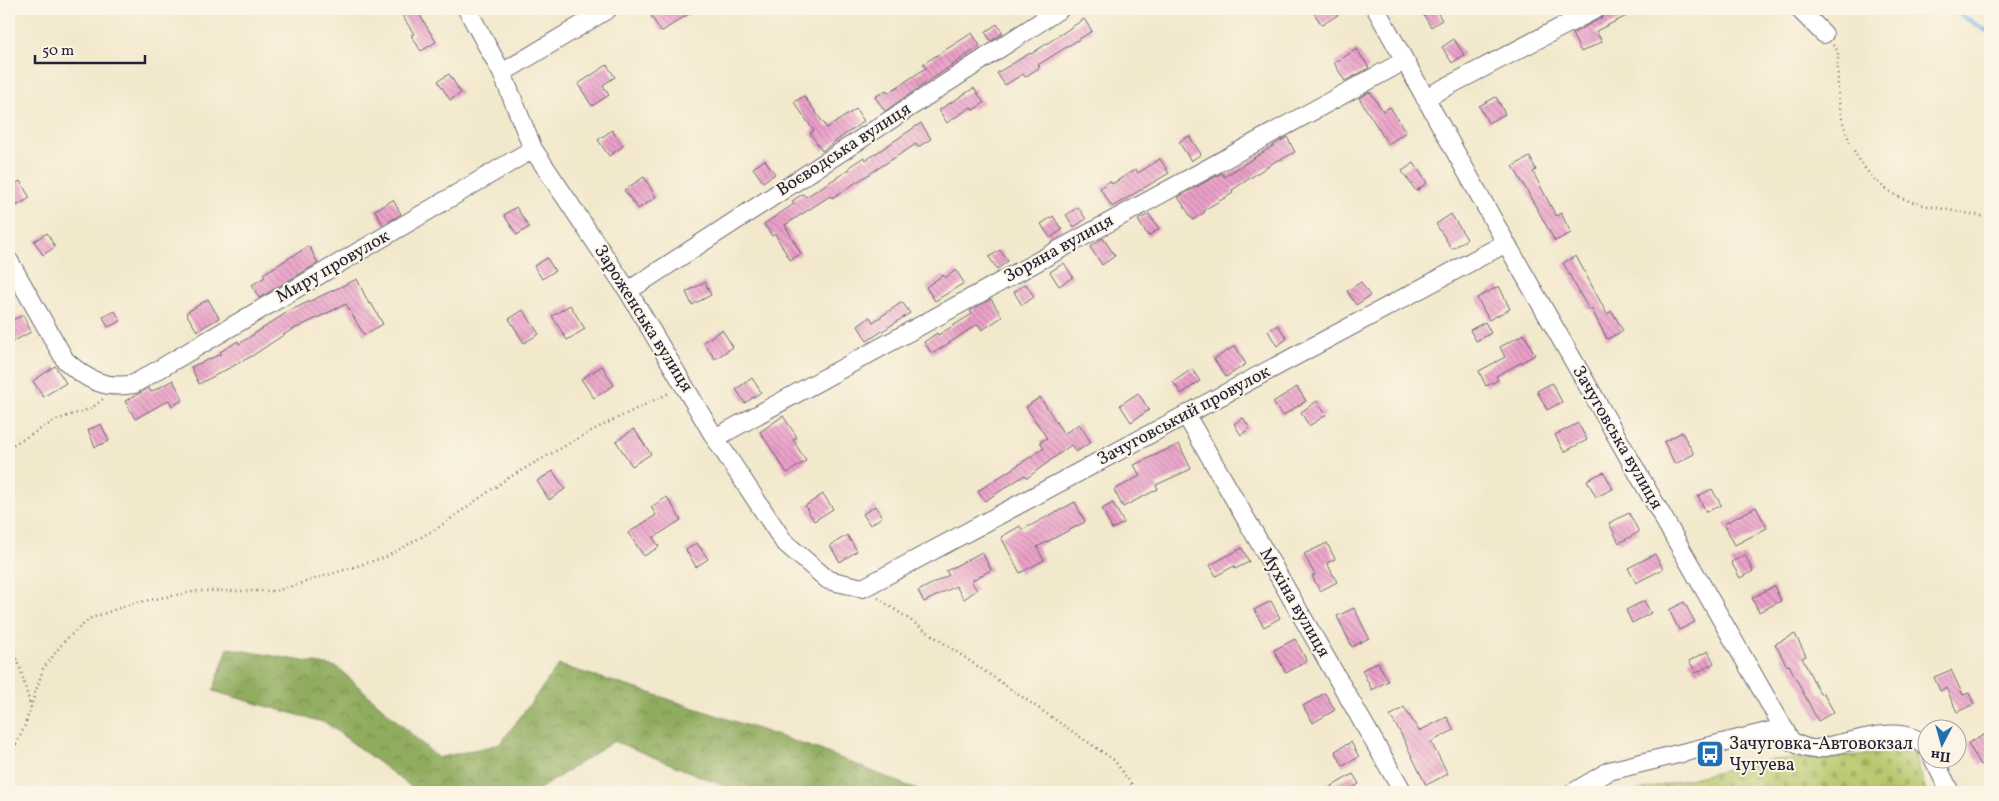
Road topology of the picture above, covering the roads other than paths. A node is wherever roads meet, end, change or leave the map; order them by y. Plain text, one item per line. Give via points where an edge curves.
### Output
1 (467, 9) edge
2 (608, 9) edge
3 (1060, 9) edge
4 (1376, 9) edge
5 (1596, 9) edge
6 (1799, 9) edge
7 (1824, 34) road end
8 (1404, 61) junction
9 (502, 73) junction
10 (1425, 98) junction
11 (532, 150) junction
12 (1506, 243) junction
13 (9, 261) edge
14 (628, 290) junction
15 (1186, 414) junction
16 (715, 438) junction
17 (863, 588) joint
18 (1782, 728) junction
19 (1916, 738) edge
20 (1939, 768) edge
21 (1402, 792) edge
22 (1574, 792) edge
23 (1952, 792) edge

1 - 9 street, Зароженська вулиця
2 - 9 street
3 - 14 street, Воєводська вулиця
4 - 8 street, Зачуговська вулиця
5 - 10 street
6 - 7 street
8 - 10 street, Зачуговська вулиця
8 - 16 street, Зоряна вулиця
9 - 11 street, Зароженська вулиця
10 - 12 street, Зачуговська вулиця
11 - 13 street, Миру провулок via 127,385 91,380 65,360
11 - 14 street, Зароженська вулиця
12 - 15 street, Зачуговський провулок
12 - 18 street, Зачуговська вулиця
14 - 16 street, Зароженська вулиця
15 - 17 street, Зачуговський провулок
15 - 21 street, Мухіна вулиця
16 - 17 street, Зароженська вулиця via 784,542 828,580
18 - 19 street, Зачуговська вулиця via 1792,741 1814,749 1897,734
18 - 22 street via 1609,771
20 - 23 street

